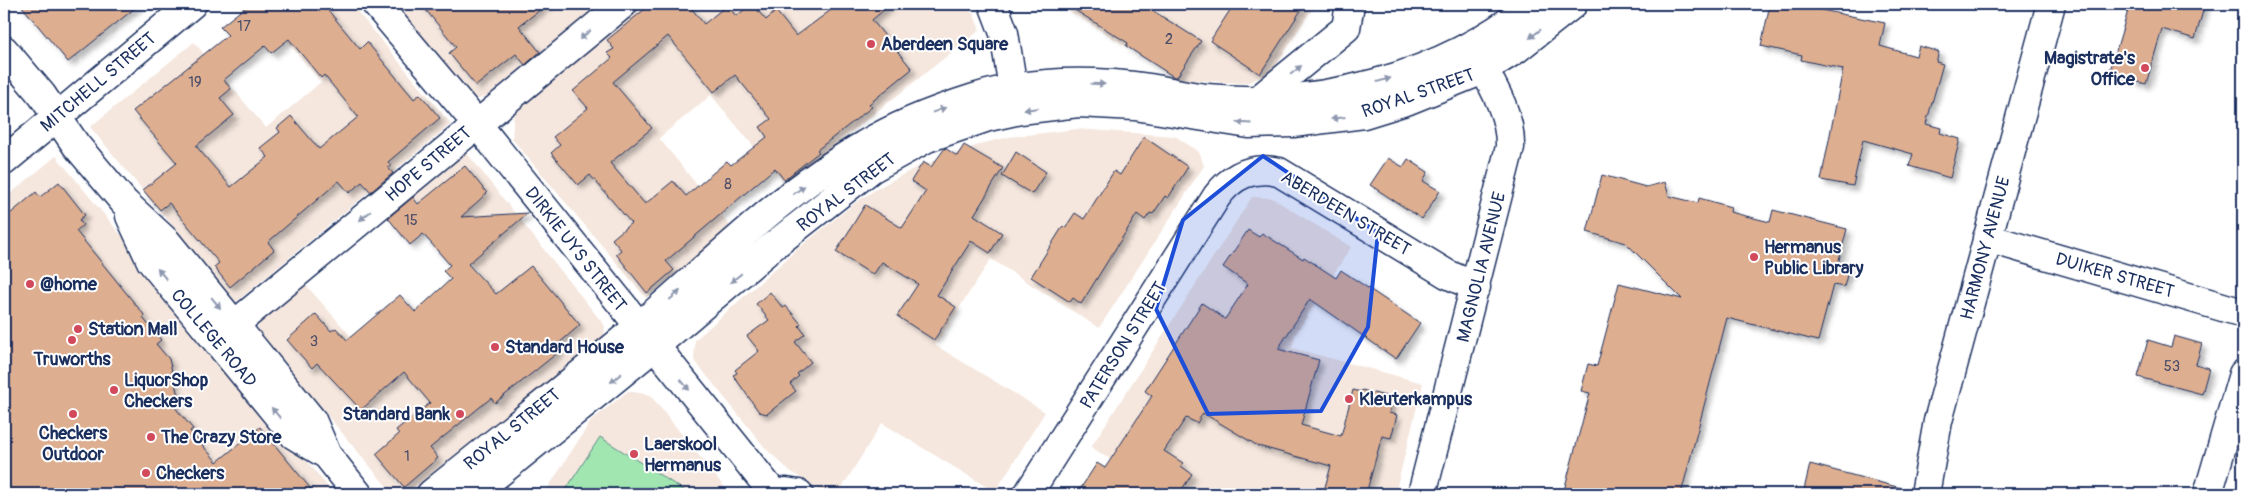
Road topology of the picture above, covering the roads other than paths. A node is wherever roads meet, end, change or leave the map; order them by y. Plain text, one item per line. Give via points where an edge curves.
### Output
1 (192, 4) edge
2 (376, 4) edge
3 (622, 4) edge
4 (993, 4) edge
5 (1532, 4) edge
6 (1573, 4) edge
7 (2051, 4) edge
8 (1348, 16) edge
9 (1470, 46) junction
10 (4, 50) edge
11 (1483, 70) junction
12 (1014, 88) junction
13 (1258, 100) junction
14 (57, 117) junction
15 (476, 124) junction
16 (4, 161) edge
17 (1217, 196) joint
18 (124, 202) junction
19 (1987, 238) junction
20 (1476, 287) junction
21 (2243, 313) edge
22 (234, 325) junction
23 (646, 337) junction
24 (2243, 374) edge
25 (327, 455) junction
26 (358, 494) edge
27 (432, 494) edge
28 (473, 494) edge
29 (774, 494) edge
30 (781, 494) edge
31 (798, 494) edge
32 (1028, 494) edge
33 (1422, 494) edge
34 (1925, 494) edge
35 (2208, 494) edge

1 - 14 street, MITCHELL STREET
2 - 15 street, DIRKIE UYS STREET
3 -> 15 street, HOPE STREET
4 - 12 street via 1004,34
5 - 9 street, ROYAL STREET
6 -> 11 street, ROYAL STREET via 1515,50
7 - 19 street, HARMONY AVENUE
13 -> 8 street
9 - 11 street, MAGNOLIA AVENUE
13 -> 9 street, ROYAL STREET via 1367,85
10 - 14 street, COLLEGE ROAD
11 - 20 street, MAGNOLIA AVENUE via 1501,102 1509,127 1510,147
11 -> 23 street, ROYAL STREET via 1386,108 1317,121 1249,124 1135,106 1088,103 1020,110 957,126 898,152 871,169 773,246
12 -> 13 street, ROYAL STREET via 1044,84 1116,85 1202,97
23 -> 12 street, ROYAL STREET via 777,206 848,154 907,123 960,103
14 - 16 street, MITCHELL STREET
14 - 18 street, COLLEGE ROAD
15 -> 22 street, HOPE STREET
15 - 23 street, DIRKIE UYS STREET
17 - 20 street, ABERDEEN STREET via 1235,177 1247,172 1257,169 1279,172 1447,274
17 - 32 street, PATERSON STREET
18 -> 22 street, COLLEGE ROAD via 167,242
25 -> 18 street, COLLEGE ROAD via 294,434 151,261
19 - 21 street, DUIKER STREET
19 - 34 street, HARMONY AVENUE via 1938,421
20 - 33 street, MAGNOLIA AVENUE
22 - 25 street, COLLEGE ROAD via 312,420
23 - 27 street, ROYAL STREET
23 -> 28 street, ROYAL STREET
23 -> 29 street, DIRKIE UYS STREET
24 - 35 street
25 - 26 street, COLLEGE ROAD
30 - 31 street

